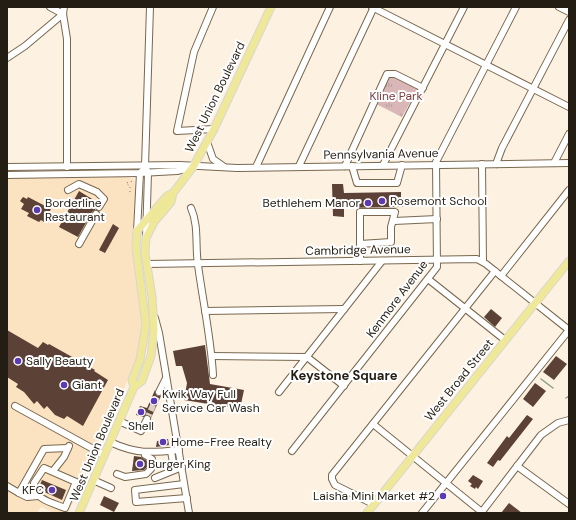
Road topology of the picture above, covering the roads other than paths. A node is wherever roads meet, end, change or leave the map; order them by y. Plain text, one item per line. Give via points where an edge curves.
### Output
1 (50, 7) edge
2 (64, 7) edge
3 (150, 7) edge
4 (213, 7) edge
5 (271, 7) edge
6 (330, 7) edge
7 (373, 7) edge
8 (464, 7) edge
9 (516, 7) edge
10 (559, 7) edge
11 (569, 12) edge
12 (63, 14) junction
13 (569, 20) edge
14 (446, 44) junction
15 (7, 58) edge
16 (487, 64) junction
17 (423, 88) junction
18 (534, 88) junction
19 (569, 107) edge
20 (214, 129) junction
21 (569, 134) edge
22 (207, 142) junction
23 (554, 163) junction
24 (569, 163) edge
25 (482, 164) junction
26 (496, 164) junction
27 (383, 165) junction
28 (402, 165) junction
29 (436, 165) junction
30 (145, 166) junction
31 (299, 166) junction
32 (345, 166) junction
33 (352, 166) junction
34 (7, 167) edge
35 (67, 167) junction
36 (193, 167) junction
37 (225, 167) junction
38 (256, 167) junction
39 (140, 173) junction
40 (148, 173) junction
41 (7, 175) edge
42 (68, 190) dead end
43 (569, 190) edge
44 (173, 193) junction
45 (99, 207) dead end
46 (191, 208) dead end
47 (96, 214) dead end
48 (437, 219) junction
49 (145, 220) junction
50 (394, 221) junction
51 (136, 232) junction
52 (146, 238) junction
53 (79, 244) dead end
54 (360, 244) junction
55 (437, 260) junction
56 (360, 261) junction
57 (382, 261) junction
58 (569, 261) edge
59 (483, 262) junction
60 (198, 263) junction
61 (147, 264) junction
62 (495, 271) junction
63 (501, 276) junction
64 (428, 279) junction
65 (535, 303) junction
66 (344, 309) junction
67 (466, 309) junction
68 (205, 311) junction
69 (155, 318) junction
70 (569, 321) edge
71 (567, 329) edge
72 (505, 340) junction
73 (212, 356) junction
74 (307, 356) junction
75 (213, 375) dead end
76 (166, 378) junction
77 (134, 386) junction
78 (344, 386) junction
79 (159, 392) tunnel mouth
80 (279, 392) dead end
81 (14, 406) dead end
82 (147, 419) tunnel mouth
83 (569, 420) edge
84 (119, 421) junction
85 (373, 424) junction
86 (72, 439) junction
87 (110, 442) junction
88 (68, 448) junction
89 (131, 450) junction
90 (179, 450) junction
91 (172, 451) junction
92 (292, 451) dead end
93 (104, 455) junction
94 (412, 456) junction
95 (517, 466) junction
96 (182, 467) junction
97 (174, 469) junction
98 (53, 471) junction
99 (117, 474) dead end
100 (155, 478) dead end
101 (93, 480) junction
102 (446, 483) junction
103 (184, 484) junction
104 (7, 486) edge
105 (111, 488) dead end
106 (19, 493) junction
107 (38, 496) junction
108 (187, 498) junction
109 (374, 504) junction
110 (569, 504) edge
111 (79, 513) edge
112 (189, 513) edge
113 (367, 513) edge
114 (422, 513) edge
115 (482, 513) edge

1 - 12 street
2 - 12 street
3 - 30 street
4 - 20 street via 194,52 177,130
5 - 20 main road, West Union Boulevard
6 - 38 street
7 - 14 street
7 - 31 street
8 - 14 street
9 - 16 street, Kenmore Avenue
10 - 11 street
12 - 15 street
12 - 35 street via 68,39
13 - 18 street
14 - 16 street
14 - 17 street
16 - 18 street
16 - 29 street, Kenmore Avenue
17 - 27 street
17 - 32 street via 395,74 387,74
18 - 19 street
18 - 26 street
20 - 22 main road, West Union Boulevard
21 - 23 street
22 - 36 main road, West Union Boulevard
22 - 37 street via 213,159
23 - 24 street, Pennsylvania Avenue
23 - 26 street, Pennsylvania Avenue
25 - 26 street, Pennsylvania Avenue
25 - 29 street, Pennsylvania Avenue
25 - 59 street
27 - 28 street, Pennsylvania Avenue
27 - 33 street, Pennsylvania Avenue
28 - 29 street, Pennsylvania Avenue
28 - 33 street via 397,183 357,183
29 - 48 street, Kenmore Avenue
30 - 35 street, Pennsylvania Avenue
30 - 36 street, Pennsylvania Avenue
30 - 39 street
30 - 40 street
31 - 32 street, Pennsylvania Avenue
31 - 38 street, Pennsylvania Avenue
32 - 33 street, Pennsylvania Avenue
34 - 35 street, Pennsylvania Avenue
36 - 37 street, Pennsylvania Avenue
36 - 40 street, Pennsylvania Avenue
36 - 44 main road, West Union Boulevard
37 - 38 street, Pennsylvania Avenue
39 - 40 street, Pennsylvania Avenue
39 - 41 street, Pennsylvania Avenue
39 - 51 street
40 - 49 street
42 - 45 street via 79,184 97,192 104,199
43 - 63 street
44 - 49 main road, West Union Boulevard via 166,196
44 - 52 main road, West Union Boulevard via 171,202 154,222
46 - 60 street via 196,223
47 - 53 street
48 - 50 street
48 - 55 street, Kenmore Avenue
49 - 51 main road, West Union Boulevard
49 - 52 street
50 - 54 street via 391,226 391,242
50 - 54 street via 395,212 360,212
51 - 77 main road, West Union Boulevard via 146,324 140,360 132,380
52 - 61 main road, West Union Boulevard
54 - 56 street
55 - 57 street, Cambridge Avenue
55 - 59 street, Cambridge Avenue via 473,259
55 - 64 street, Kenmore Avenue via 437,267
56 - 57 street, Cambridge Avenue
56 - 60 street, Cambridge Avenue
57 - 66 street
58 - 65 main road, West Broad Street
59 - 62 street, Cambridge Avenue
60 - 61 street, Cambridge Avenue
60 - 68 street
61 - 69 main road, West Union Boulevard
62 - 63 street, Cambridge Avenue
62 - 67 street
63 - 65 street, Cambridge Avenue
64 - 67 street
64 - 78 street, Kenmore Avenue
65 - 71 street, Cambridge Avenue
65 - 72 main road, West Broad Street
66 - 68 street
66 - 74 street
67 - 72 street
67 - 85 street
68 - 73 street
69 - 76 street
69 - 77 main road, West Union Boulevard via 150,356 142,381
70 - 71 street
71 - 102 street
72 - 94 main road, West Broad Street
73 - 74 street
73 - 75 street
74 - 78 street
74 - 80 street
76 - 79 street
76 - 90 street
77 - 84 main road, West Union Boulevard
78 - 92 street, Kenmore Avenue
81 - 86 street
82 - 84 street via 141,431
83 - 95 street via 546,430
84 - 87 main road, West Union Boulevard
85 - 94 street
85 - 109 street via 334,472 332,479 335,485
86 - 88 street
86 - 93 street
87 - 89 street
87 - 93 main road, West Union Boulevard
88 - 98 street
88 - 106 street via 44,449
89 - 91 street via 151,453
89 - 99 street via 151,457 149,472 125,477
90 - 91 street
90 - 96 street
91 - 97 street
93 - 101 main road, West Union Boulevard
94 - 102 street
94 - 109 main road, West Broad Street
95 - 110 street
95 - 115 street
96 - 97 street
96 - 103 street
97 - 100 street
98 - 107 street via 44,468 40,472 34,484 34,491
98 - 107 street via 76,482 65,508
101 - 105 street
101 - 111 main road, West Union Boulevard
102 - 114 street
102 - 115 street
103 - 108 street
103 - 108 street via 135,490 136,502
104 - 106 street
106 - 107 street via 27,497
108 - 112 street
109 - 113 main road, West Broad Street

